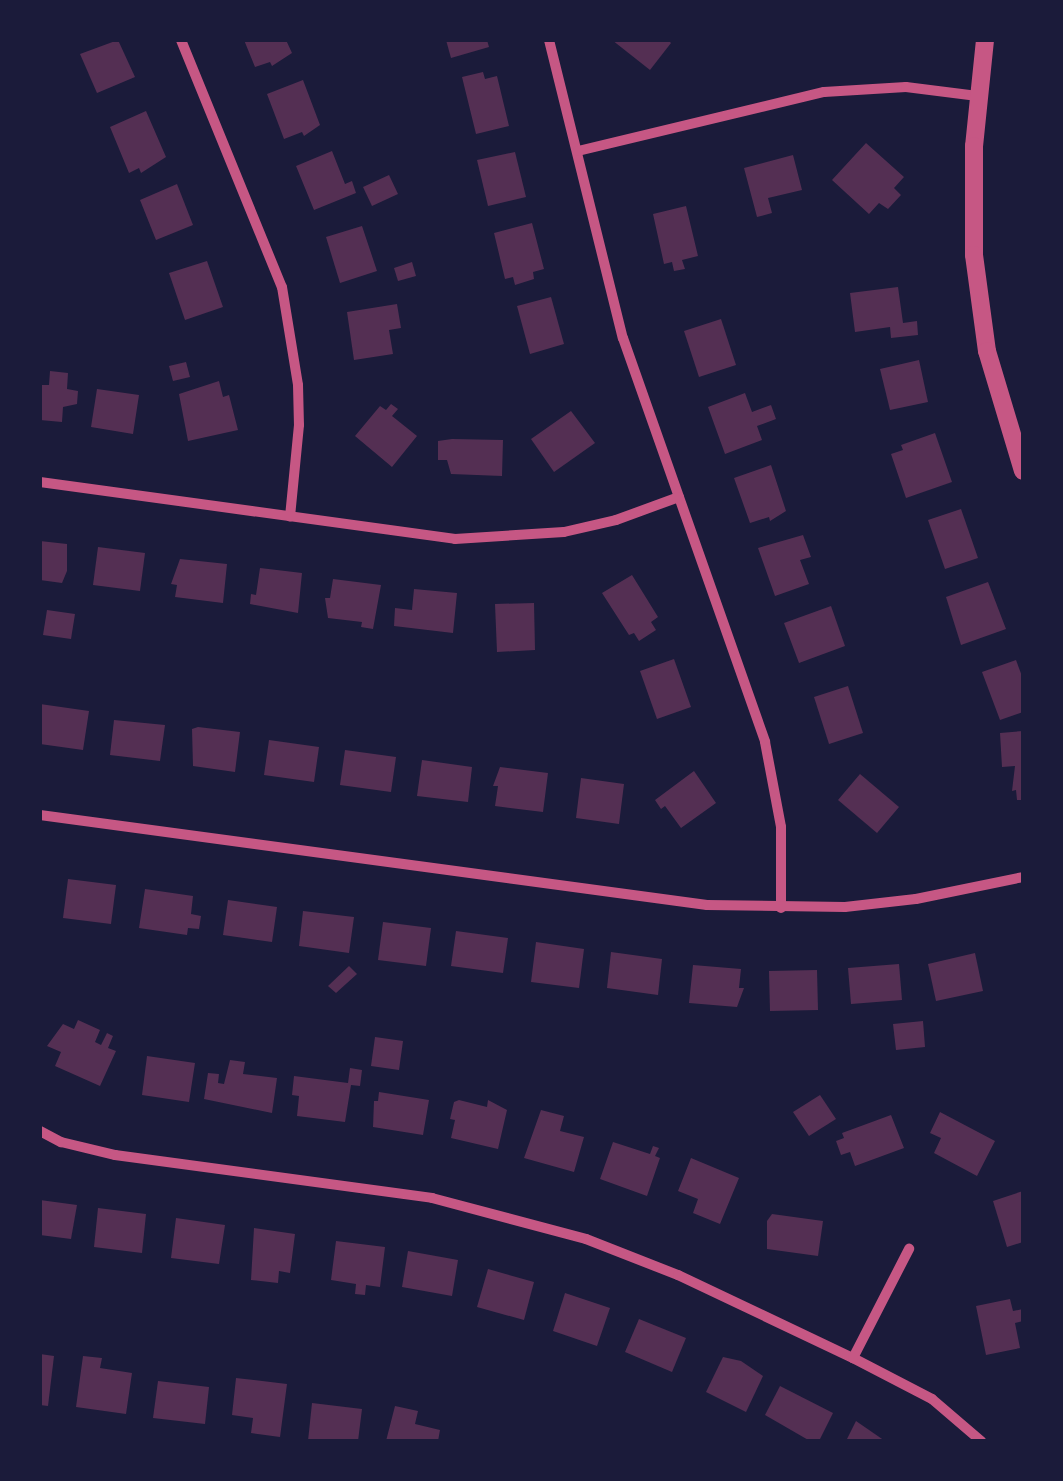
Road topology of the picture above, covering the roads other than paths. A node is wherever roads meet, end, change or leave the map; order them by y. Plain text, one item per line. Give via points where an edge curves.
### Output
1 (181, 40) edge
2 (550, 40) edge
3 (985, 40) edge
4 (976, 96) junction
5 (578, 150) junction
6 (1023, 472) edge
7 (40, 482) edge
8 (680, 497) junction
9 (290, 517) junction
10 (40, 815) edge
11 (1023, 876) edge
12 (780, 908) junction
13 (40, 1132) edge
14 (910, 1249) dead end
15 (852, 1358) junction
16 (980, 1441) edge

1 - 9 street via 282,287 298,385
2 - 5 street
3 - 4 street
4 - 5 street via 906,87 824,92
4 - 6 street via 972,201 979,304 998,398
5 - 8 street via 623,338
7 - 9 street
8 - 9 street via 616,520 518,538 455,540
8 - 12 street via 776,785
10 - 12 street via 707,905
11 - 12 street via 916,899
13 - 15 street via 115,1155 432,1198 586,1240 678,1275
14 - 15 street
15 - 16 street via 932,1399

